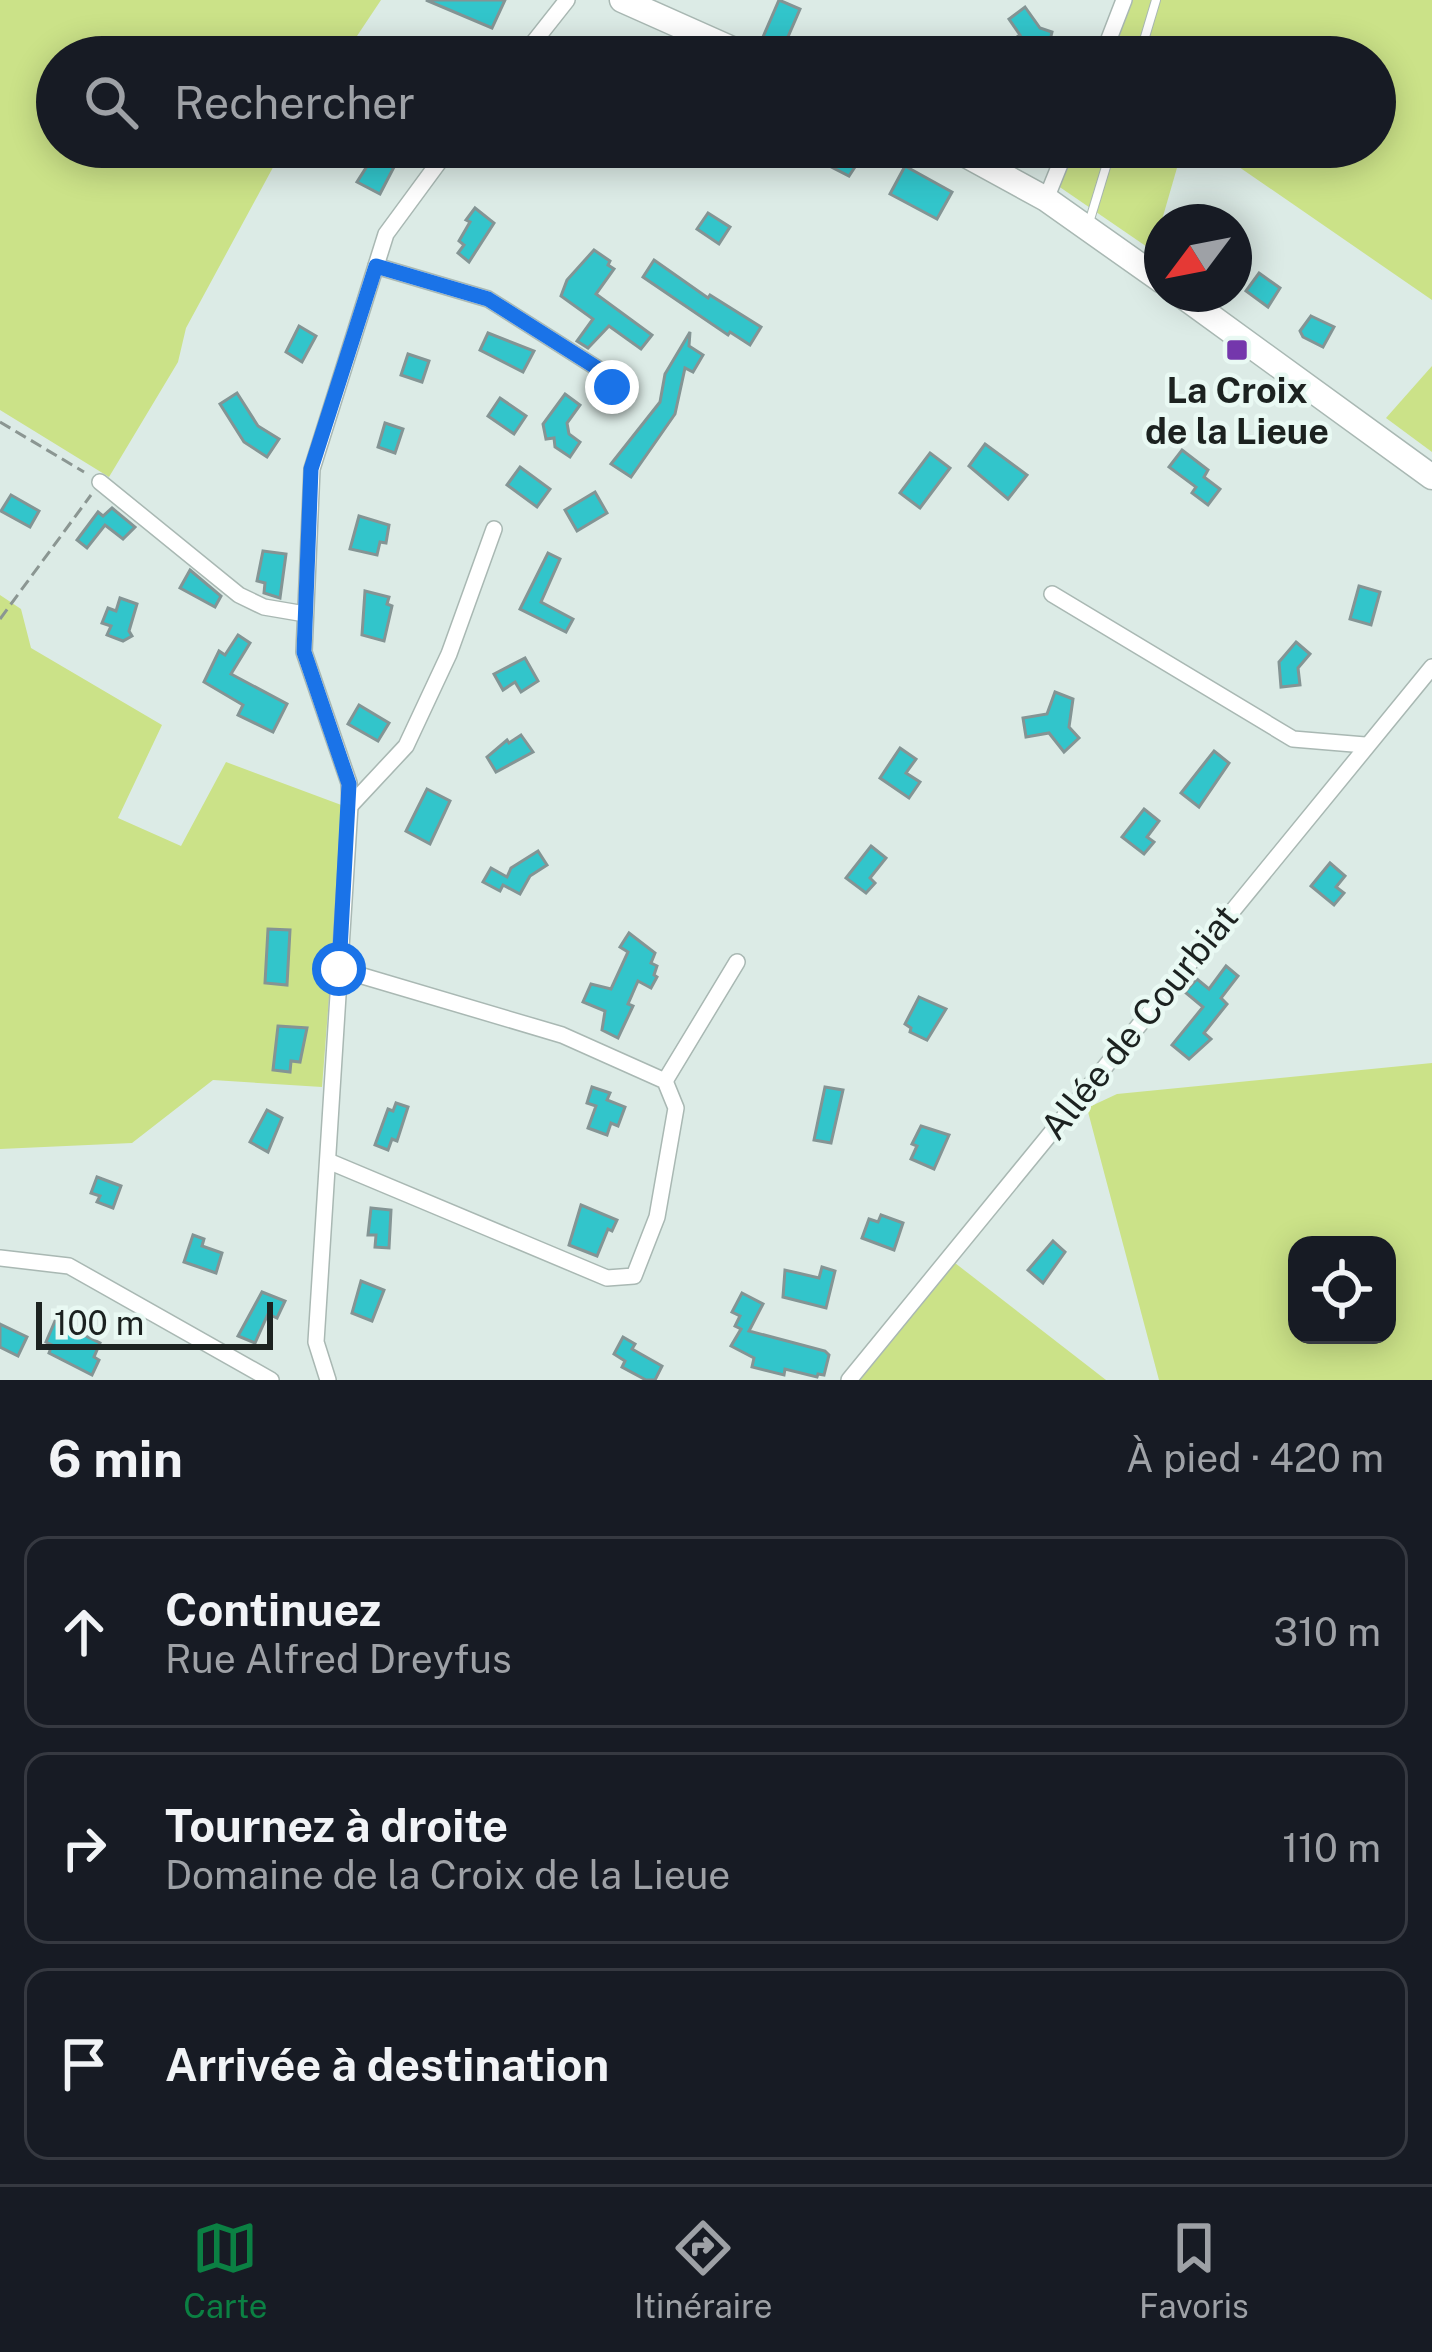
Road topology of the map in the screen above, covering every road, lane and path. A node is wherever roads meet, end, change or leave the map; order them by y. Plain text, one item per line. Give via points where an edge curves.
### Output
1 (567, 0) edge
2 (622, 0) edge
3 (1124, 0) edge
4 (1156, 0) edge
5 (539, 36) edge
6 (703, 36) edge
7 (1110, 36) edge
8 (1145, 36) edge
9 (435, 168) edge
10 (989, 168) edge
11 (1058, 168) edge
12 (1106, 168) edge
13 (1046, 199) junction
14 (1088, 227) junction
15 (376, 266) junction
16 (1144, 268) edge
17 (1205, 312) edge
18 (612, 387) dead end
19 (0, 422) edge
20 (1432, 477) edge
21 (100, 482) junction
22 (494, 529) dead end
23 (1052, 594) dead end
24 (305, 614) junction
25 (0, 619) edge
26 (1432, 667) edge
27 (1365, 746) junction
28 (350, 806) junction
29 (736, 962) dead end
30 (339, 969) junction
31 (665, 1081) junction
32 (328, 1161) junction
33 (0, 1258) edge
34 (271, 1380) edge
35 (328, 1380) edge
36 (849, 1380) edge

1 - 5 street
2 - 6 main road
3 - 7 street
4 - 8 lane
9 - 15 street via 386,234
10 - 13 main road
11 - 13 street
12 - 14 lane
13 - 14 main road
14 - 16 main road
15 - 18 street via 488,299 597,368
15 - 24 street via 311,469
17 - 20 main road
19 - 21 path
21 - 24 street via 239,595
21 - 25 path
22 - 28 street via 406,746
23 - 27 street via 1293,739
24 - 28 street via 304,652
26 - 27 street, Allée de Courbiat
27 - 36 street, Allée de Courbiat
28 - 30 street
29 - 31 street
30 - 31 street via 562,1035
30 - 32 street
31 - 32 street via 676,1108 657,1216 634,1276 608,1278
32 - 35 street via 316,1342
33 - 34 street via 69,1266

